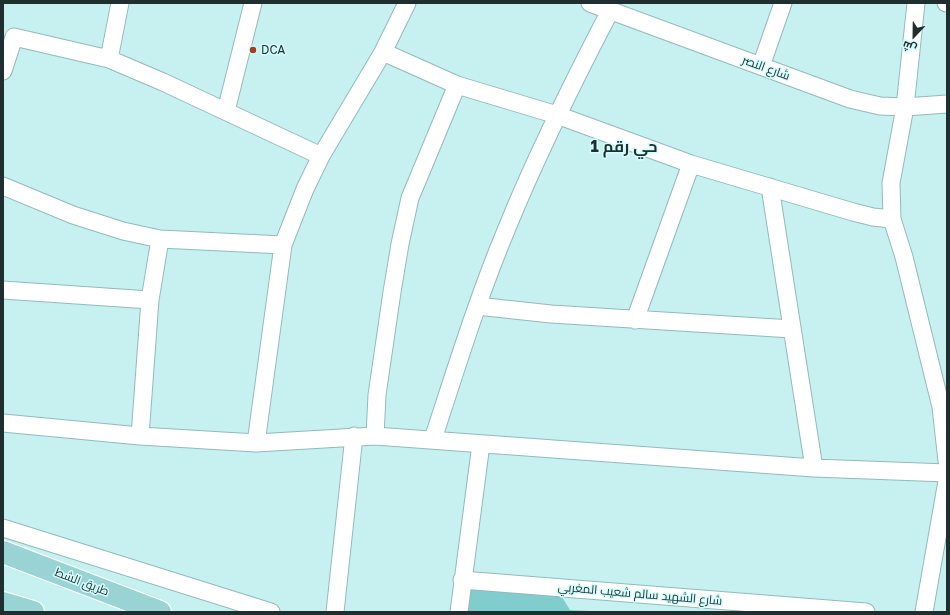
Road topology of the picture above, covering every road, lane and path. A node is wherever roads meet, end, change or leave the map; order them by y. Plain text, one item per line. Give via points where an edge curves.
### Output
1 (120, 3) edge
2 (253, 3) edge
3 (407, 3) edge
4 (590, 3) edge
5 (783, 3) edge
6 (916, 3) edge
7 (610, 12) junction
8 (8, 34) edge
9 (383, 52) junction
10 (108, 59) junction
11 (761, 66) junction
12 (3, 71) edge
13 (457, 85) junction
14 (947, 104) edge
15 (905, 107) junction
16 (226, 111) junction
17 (556, 115) junction
18 (321, 156) junction
19 (691, 164) junction
20 (3, 186) edge
21 (770, 187) junction
22 (892, 219) junction
23 (160, 239) junction
24 (283, 245) junction
25 (3, 290) edge
26 (150, 300) junction
27 (477, 306) junction
28 (635, 320) junction
29 (792, 328) junction
30 (3, 423) edge
31 (140, 436) junction
32 (354, 436) junction
33 (375, 436) junction
34 (433, 440) junction
35 (256, 443) junction
36 (481, 444) junction
37 (947, 461) edge
38 (814, 468) junction
39 (947, 473) edge
40 (947, 482) edge
41 (3, 528) edge
42 (3, 552) edge
43 (462, 580) junction
44 (3, 603) edge
45 (768, 608) edge
46 (33, 612) edge
47 (160, 612) edge
48 (271, 612) edge
49 (334, 612) edge
50 (459, 612) edge
51 (866, 612) edge
52 (924, 612) edge

1 - 10 street
2 - 16 street
3 - 9 street
4 - 7 street, شارع النصر
5 - 11 street
6 - 15 street
7 - 11 street, شارع النصر
7 - 17 street
8 - 10 street
8 - 12 street
9 - 13 street
9 - 18 street
10 - 16 street
11 - 15 street, شارع النصر via 850,99 880,106
13 - 17 street
13 - 33 street via 408,206 377,395
14 - 15 street, شارع النصر
15 - 22 street via 891,184
16 - 18 street
17 - 19 street
17 - 27 street via 507,228
18 - 24 street
19 - 21 street
19 - 28 street
20 - 23 street via 73,215 123,231
21 - 22 street via 860,214
21 - 29 street
22 - 37 street via 904,257 940,407
23 - 24 street
23 - 26 street
24 - 35 street
25 - 26 street
26 - 31 street
27 - 28 street
27 - 34 street
28 - 29 street
29 - 38 street
30 - 31 street
31 - 35 street
32 - 33 street
32 - 35 street
32 - 49 street
33 - 34 street
34 - 36 street
36 - 38 street
36 - 43 street
38 - 39 street
40 - 52 street
41 - 48 street
42 - 47 main road, طريق الشط
43 - 45 street, شارع الشهيد سالم شعيب المغربي
43 - 50 street
44 - 46 main road
45 - 51 street, شارع الشهيد سالم شعيب المغربي

